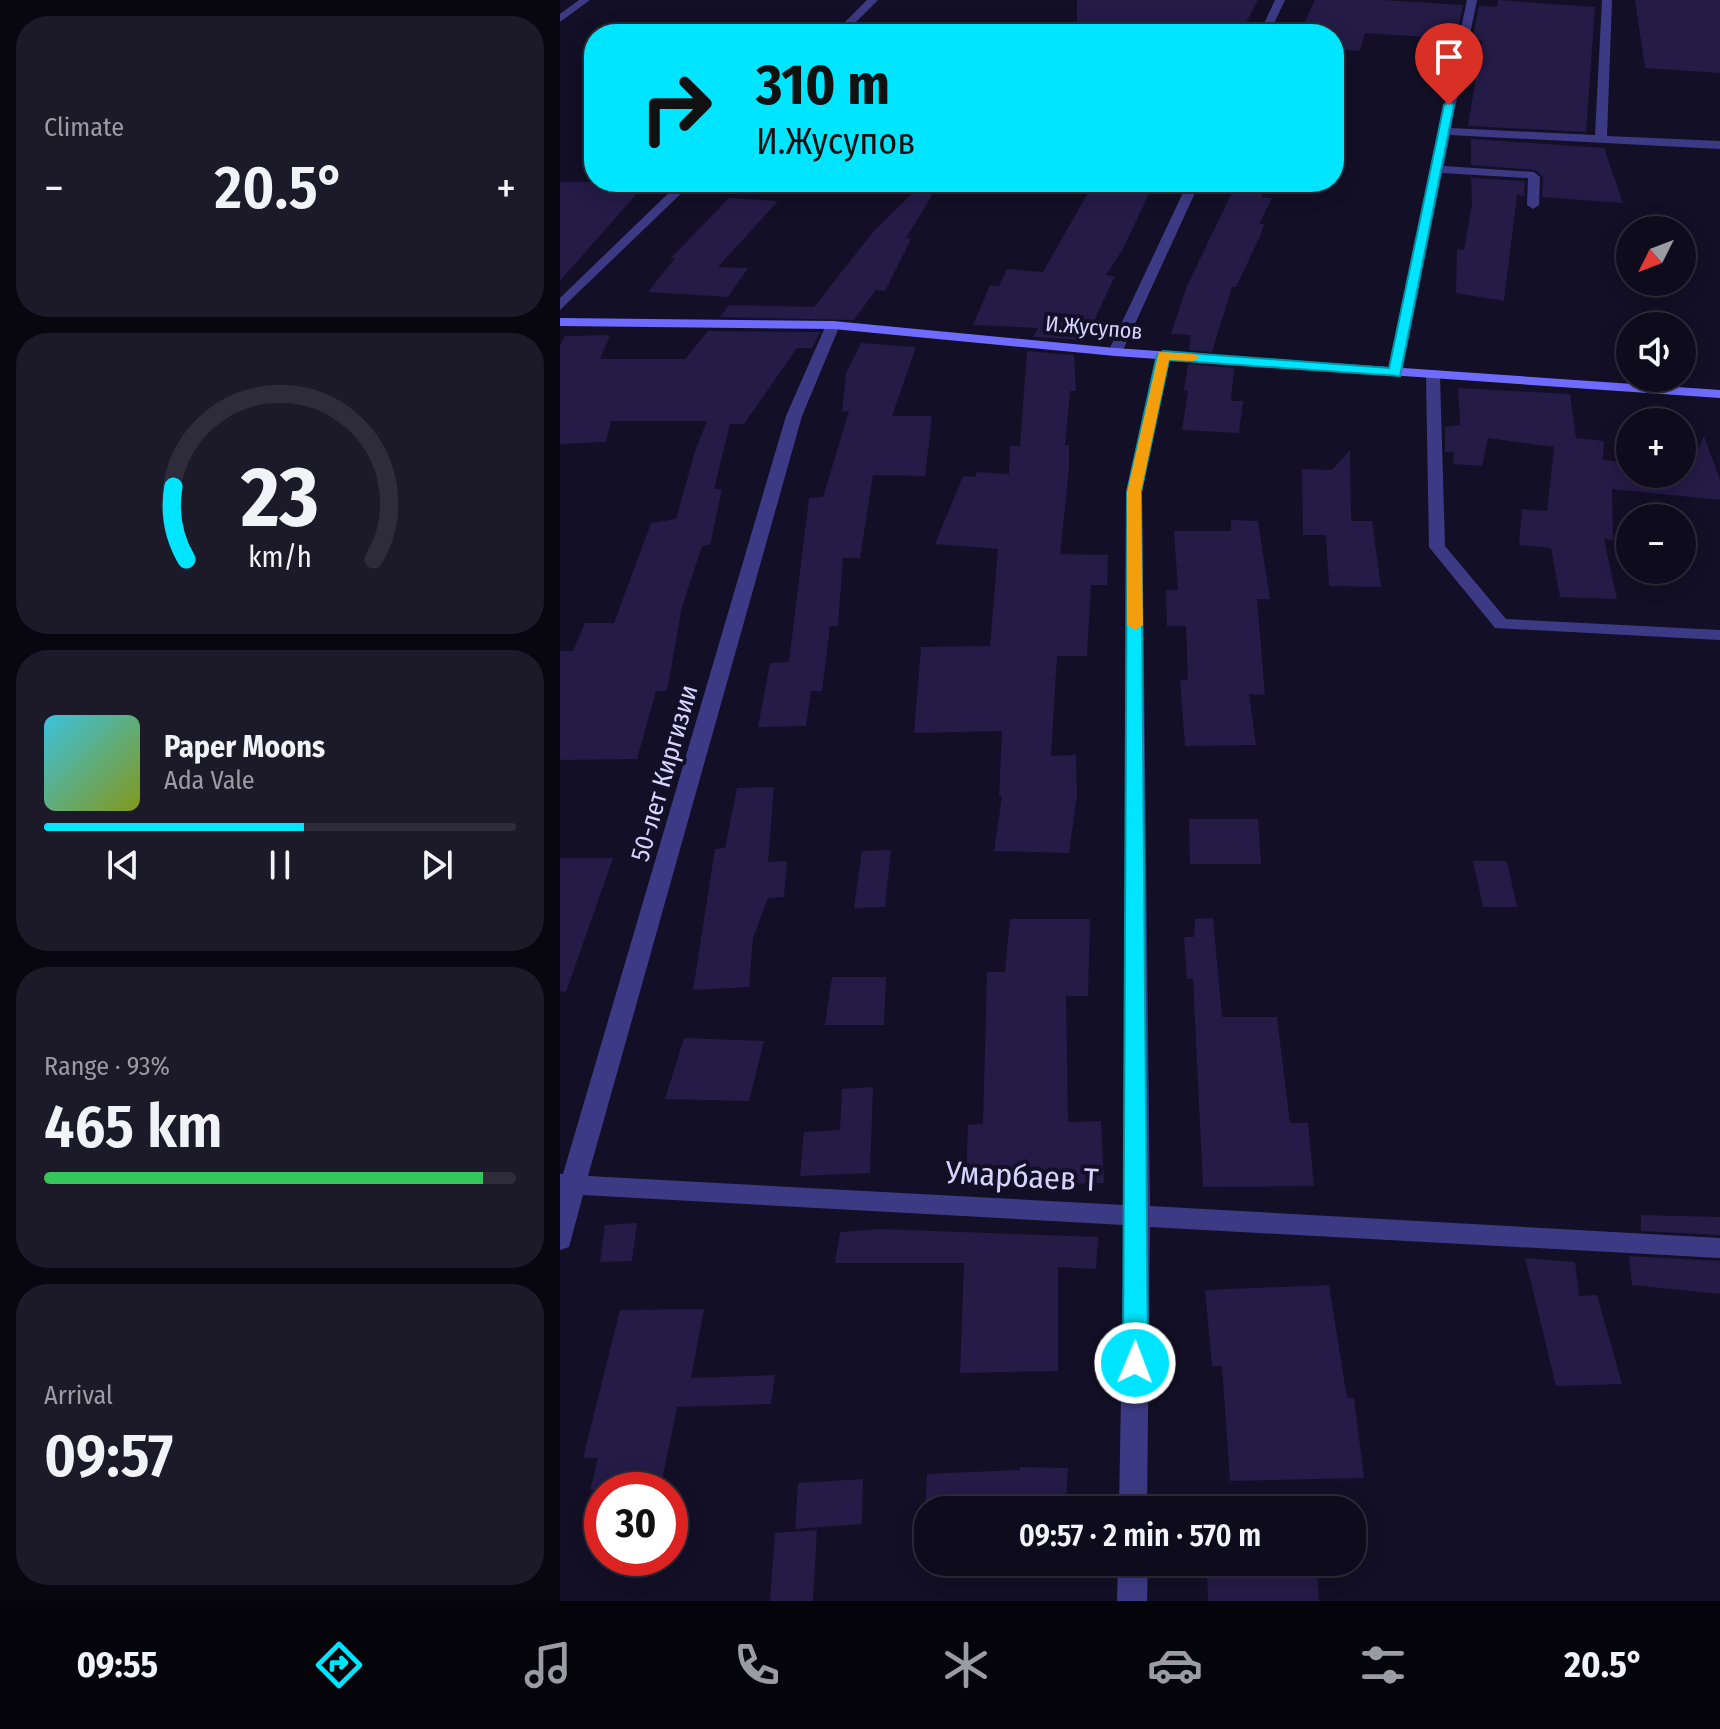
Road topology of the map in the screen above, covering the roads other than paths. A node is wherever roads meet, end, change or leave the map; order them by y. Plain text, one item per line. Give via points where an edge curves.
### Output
1 (585, 0) edge
2 (873, 0) edge
3 (1280, 0) edge
4 (1472, 0) edge
5 (1607, 0) edge
6 (560, 19) edge
7 (848, 24) edge
8 (1269, 24) edge
9 (1444, 131) junction
10 (1601, 140) junction
11 (1720, 145) edge
12 (1436, 169) junction
13 (677, 192) edge
14 (1189, 192) edge
15 (1533, 205) dead end
16 (560, 306) edge
17 (560, 322) edge
18 (833, 325) junction
19 (1115, 352) junction
20 (1163, 355) junction
21 (1395, 373) junction
22 (1433, 376) junction
23 (1720, 394) edge
24 (1720, 635) edge
25 (566, 1184) edge
26 (1137, 1216) junction
27 (560, 1240) edge
28 (1720, 1248) edge
29 (1133, 1496) edge
30 (1133, 1576) edge
31 (1132, 1601) edge

1 - 6 street
2 - 7 street
3 - 8 street
4 - 9 street
5 - 10 street
9 - 10 street
9 - 12 street
10 - 11 street
12 - 15 street via 1530,175
12 - 21 street
13 - 16 street
14 - 19 street
17 - 18 street, И.Жусупов
18 - 19 street, И.Жусупов
18 - 25 street, 50-лет Киргизии via 794,416
19 - 20 street, И.Жусупов
20 - 21 street, И.Жусупов
20 - 26 street via 1134,492
21 - 22 street, И.Жусупов
22 - 23 street, И.Жусупов
22 - 24 street via 1437,547 1501,624
25 - 26 street, Умарбаев Т
25 - 27 street, 50-лет Киргизии
26 - 28 street, Умарбаев Т
26 - 29 street
30 - 31 street

